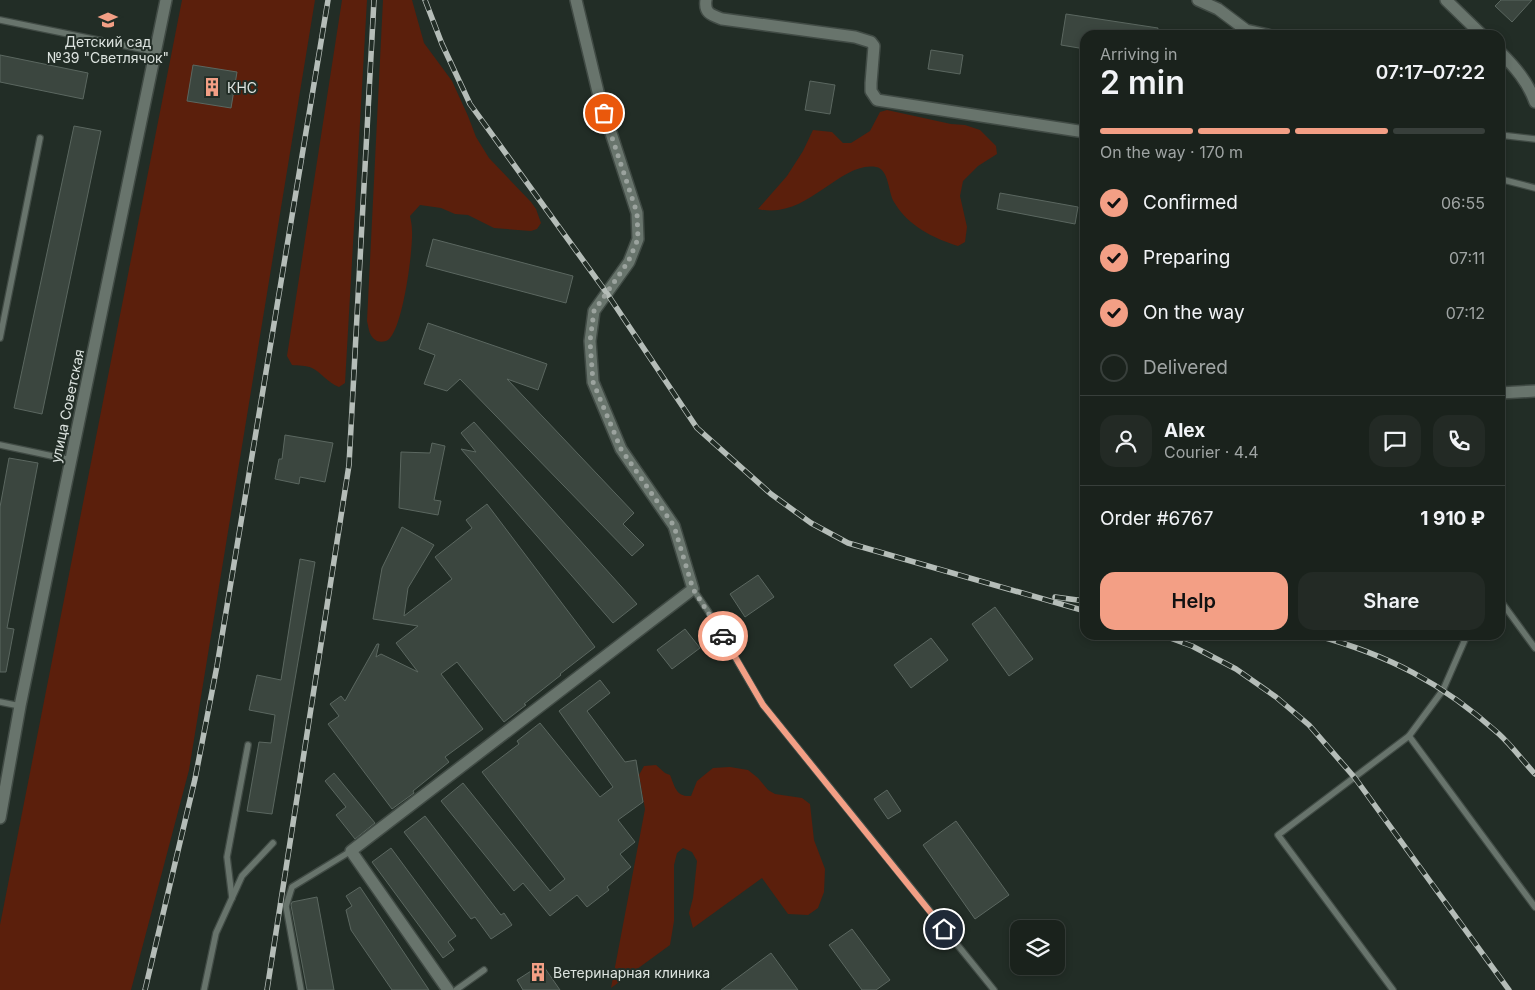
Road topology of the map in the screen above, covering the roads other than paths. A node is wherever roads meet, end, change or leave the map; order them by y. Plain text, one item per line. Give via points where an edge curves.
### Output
1 (166, 0) edge
2 (576, 0) edge
3 (706, 0) edge
4 (1198, 0) edge
5 (1446, 0) edge
6 (0, 20) edge
7 (1241, 30) edge
8 (1477, 30) edge
9 (156, 52) junction
10 (1505, 57) edge
11 (1505, 65) edge
12 (1515, 66) junction
13 (1534, 98) edge
14 (1080, 131) edge
15 (1505, 136) edge
16 (40, 138) dead end
17 (1535, 139) edge
18 (1505, 180) edge
19 (1535, 188) edge
20 (0, 338) edge
21 (1535, 391) edge
22 (1505, 393) edge
23 (0, 445) edge
24 (71, 460) junction
25 (693, 589) junction
26 (1505, 607) edge
27 (1465, 640) edge
28 (1535, 648) edge
29 (0, 702) edge
30 (20, 706) junction
31 (1409, 736) junction
32 (248, 745) dead end
33 (0, 818) edge
34 (274, 843) dead end
35 (351, 851) junction
36 (232, 898) junction
37 (1535, 907) edge
38 (484, 970) dead end
39 (204, 990) edge
40 (301, 990) edge
41 (448, 990) edge
42 (456, 990) edge
43 (994, 990) edge
44 (1393, 990) edge

1 - 9 street, улица Советская
2 - 25 street via 599,96 638,222 638,239 628,262 594,311 590,341 593,382 621,449 674,526
3 - 14 street via 706,11 722,19 855,37 871,42 874,46 871,91 877,100
4 - 7 street via 1218,10
5 - 8 street
6 - 9 lane
9 - 24 street, улица Советская
10 - 12 street
11 - 12 street
12 - 13 street
15 - 17 lane
16 - 20 lane
18 - 19 lane
21 - 22 street
23 - 24 lane
24 - 30 street, улица Советская
25 - 35 street
25 - 43 lane via 763,705
26 - 28 lane
27 - 31 lane via 1443,690
29 - 30 lane
30 - 33 street, улица Советская
31 - 37 lane
31 - 44 lane via 1278,835
32 - 36 lane via 227,857
34 - 36 lane via 242,876
35 - 40 lane via 292,888 286,906
35 - 41 street
36 - 39 lane via 216,933
38 - 42 lane

